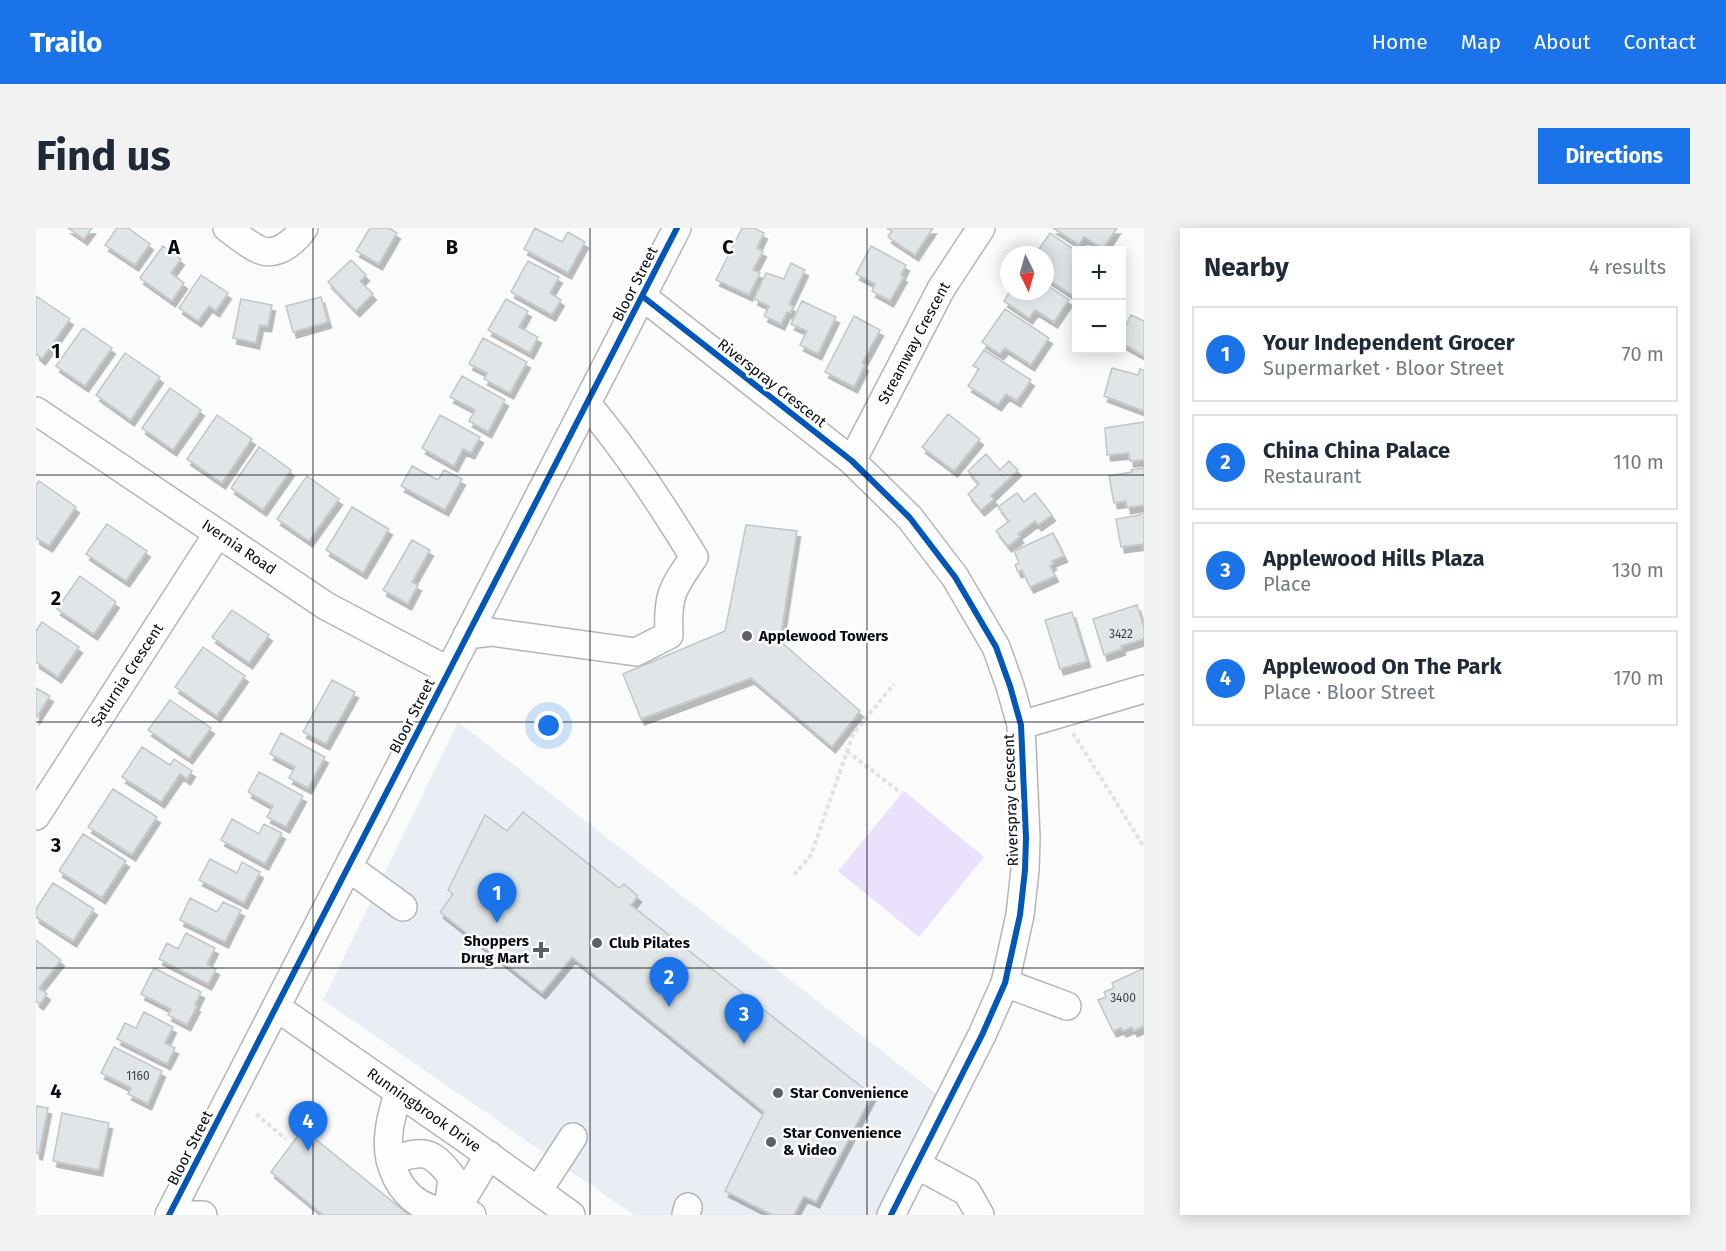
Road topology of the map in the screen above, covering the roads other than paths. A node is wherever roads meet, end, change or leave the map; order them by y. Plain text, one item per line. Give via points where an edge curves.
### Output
1 (227, 228) edge
2 (304, 228) edge
3 (677, 228) edge
4 (981, 228) edge
5 (642, 296) junction
6 (587, 404) junction
7 (36, 411) edge
8 (852, 461) junction
9 (218, 533) junction
10 (467, 635) junction
11 (449, 671) junction
12 (1144, 689) edge
13 (1021, 725) junction
14 (36, 816) edge
15 (348, 867) junction
16 (404, 907) dead end
17 (1005, 983) junction
18 (1067, 1006) dead end
19 (276, 1007) junction
20 (398, 1092) junction
21 (573, 1137) dead end
22 (489, 1155) junction
23 (390, 1160) junction
24 (917, 1165) junction
25 (538, 1191) junction
26 (458, 1213) edge
27 (169, 1215) edge
28 (202, 1215) edge
29 (571, 1215) edge
30 (891, 1215) edge
31 (980, 1215) edge

1 - 2 street via 261,251 275,251 297,240
3 - 5 street, Bloor Street
4 - 8 street, Streamway Crescent via 941,289
5 - 6 street, Bloor Street
5 - 8 street, Riverspray Crescent
6 - 10 street, Bloor Street
6 - 10 street via 694,557 674,587 668,610 669,635 636,652 491,632
7 - 9 street, Ivernia Road
8 - 13 street, Riverspray Crescent via 910,518 955,577 996,647
9 - 11 street, Ivernia Road via 326,606
9 - 14 street, Saturnia Crescent
10 - 11 street, Bloor Street
11 - 15 street, Bloor Street
12 - 13 street
13 - 17 street, Riverspray Crescent via 1025,870
15 - 16 street
15 - 19 street, Bloor Street
17 - 18 street
17 - 24 street, Riverspray Crescent
19 - 20 street, Runningbrook Drive
19 - 27 street, Bloor Street
20 - 22 street, Runningbrook Drive
20 - 23 street via 388,1134
21 - 25 street
22 - 25 street, Runningbrook Drive
22 - 26 street
23 - 26 street via 396,1180 413,1199 430,1209
23 - 26 street via 420,1152 440,1160 452,1177
24 - 30 street, Riverspray Crescent
24 - 31 street via 967,1192
25 - 29 street, Runningbrook Drive
27 - 28 street

